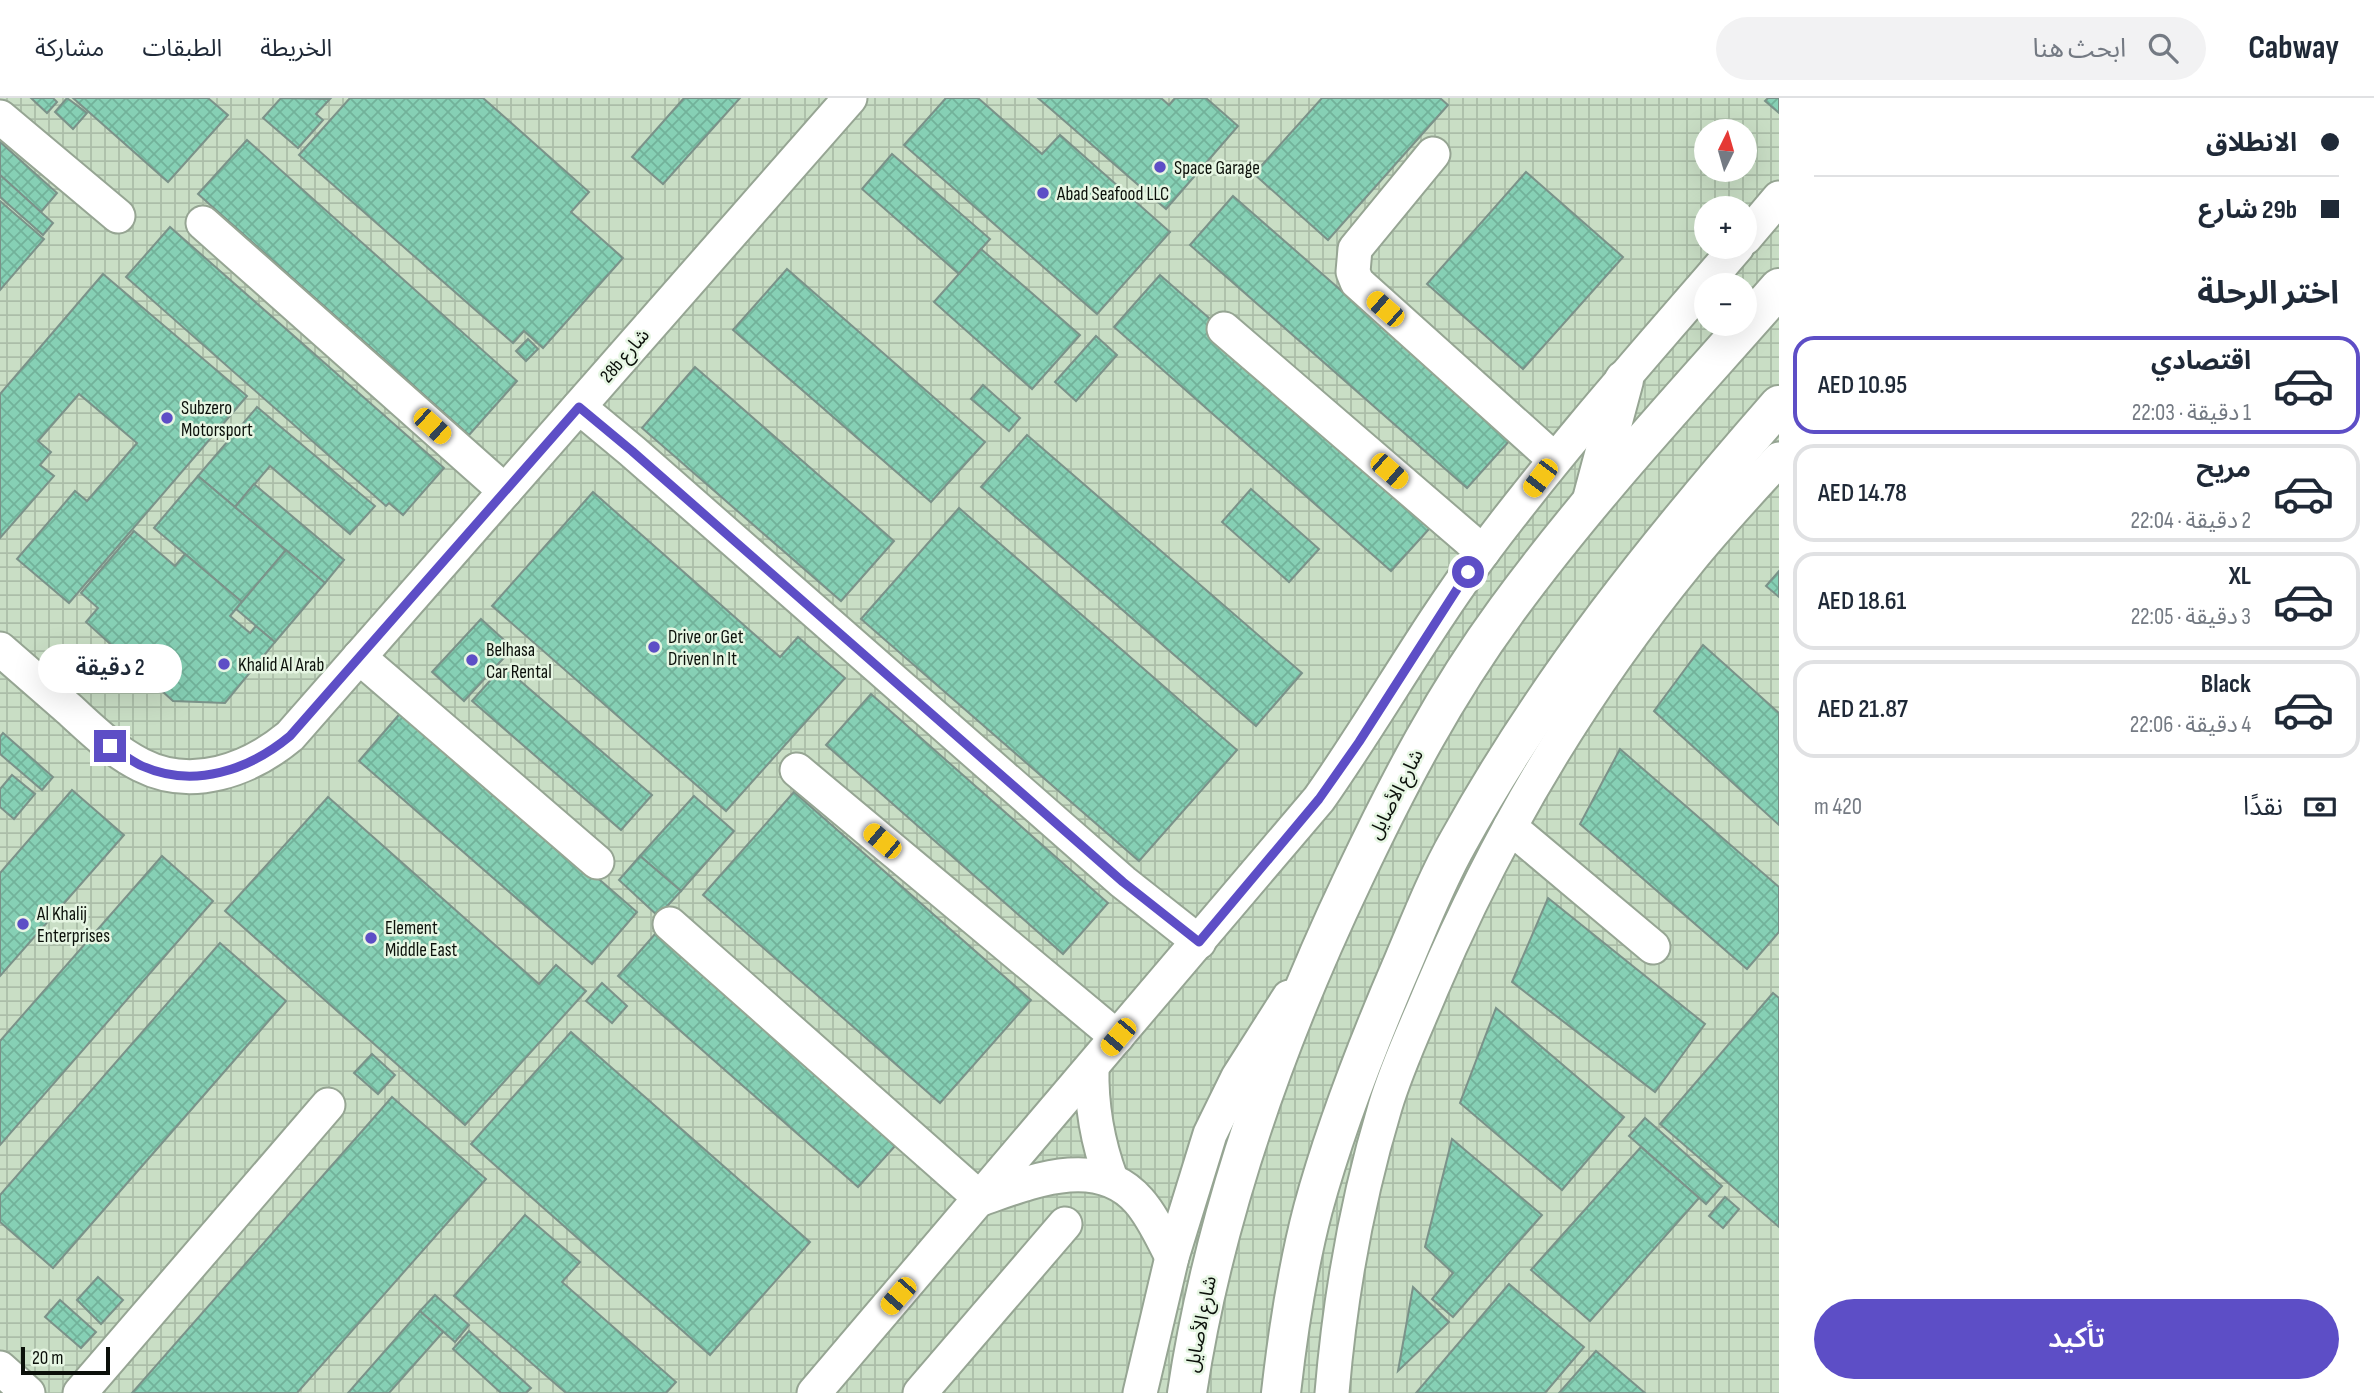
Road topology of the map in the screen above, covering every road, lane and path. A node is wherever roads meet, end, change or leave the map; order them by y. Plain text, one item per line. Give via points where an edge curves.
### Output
1 (850, 98) edge
2 (0, 117) edge
3 (1433, 154) dead end
4 (1779, 198) edge
5 (118, 216) dead end
6 (203, 223) dead end
7 (1757, 224) edge
8 (1727, 259) edge
9 (1779, 288) edge
10 (1224, 329) dead end
11 (1624, 380) junction
12 (1779, 405) edge
13 (579, 407) junction
14 (1779, 433) edge
15 (1743, 446) junction
16 (1554, 459) junction
17 (1779, 459) edge
18 (505, 491) junction
19 (1592, 503) junction
20 (1483, 552) junction
21 (0, 649) edge
22 (359, 657) junction
23 (797, 770) dead end
24 (1510, 827) junction
25 (597, 862) dead end
26 (670, 924) dead end
27 (1199, 942) junction
28 (1321, 947) junction
29 (1653, 947) dead end
30 (1118, 1037) junction
31 (1092, 1067) junction
32 (328, 1105) dead end
33 (1111, 1179) junction
34 (981, 1199) junction
35 (1065, 1224) dead end
36 (1172, 1257) junction
37 (0, 1368) edge
38 (28, 1393) edge
39 (80, 1393) edge
40 (814, 1393) edge
41 (920, 1393) edge
42 (1140, 1393) edge
43 (1187, 1393) edge
44 (1281, 1393) edge
45 (1332, 1393) edge

1 - 13 street, 28b شارع
2 - 5 street
3 - 16 street via 1355,249 1353,272 1357,282
4 - 7 street
6 - 18 street
8 - 11 street
9 - 19 main road, شارع الأصايل
10 - 20 street
11 - 16 street
11 - 19 main road
12 - 15 main road
13 - 18 street, 28b شارع
13 - 27 street via 1123,882
14 - 15 main road
15 - 44 main road via 1589,637 1457,844 1390,992 1333,1145 1298,1276
16 - 20 street
17 - 24 street via 1688,561 1633,632 1582,705
18 - 22 street, 28b شارع
19 - 28 main road, شارع الأصايل via 1505,613 1428,731
20 - 27 street via 1319,799
21 - 22 street, 28b شارع via 110,746 143,766 177,775 212,775 243,767 271,752
22 - 25 street
23 - 30 street
24 - 29 street
24 - 45 street via 1452,940 1386,1103 1352,1243
26 - 34 street
27 - 30 street
28 - 36 street via 1223,1105
28 - 43 main road, شارع الأصايل via 1279,1047 1244,1149 1214,1253
30 - 31 street
31 - 33 street via 1094,1124
31 - 34 street
32 - 39 street
33 - 34 street via 1090,1175 1047,1178
33 - 36 street via 1138,1199
34 - 40 street
35 - 41 street
36 - 42 street
37 - 38 street

